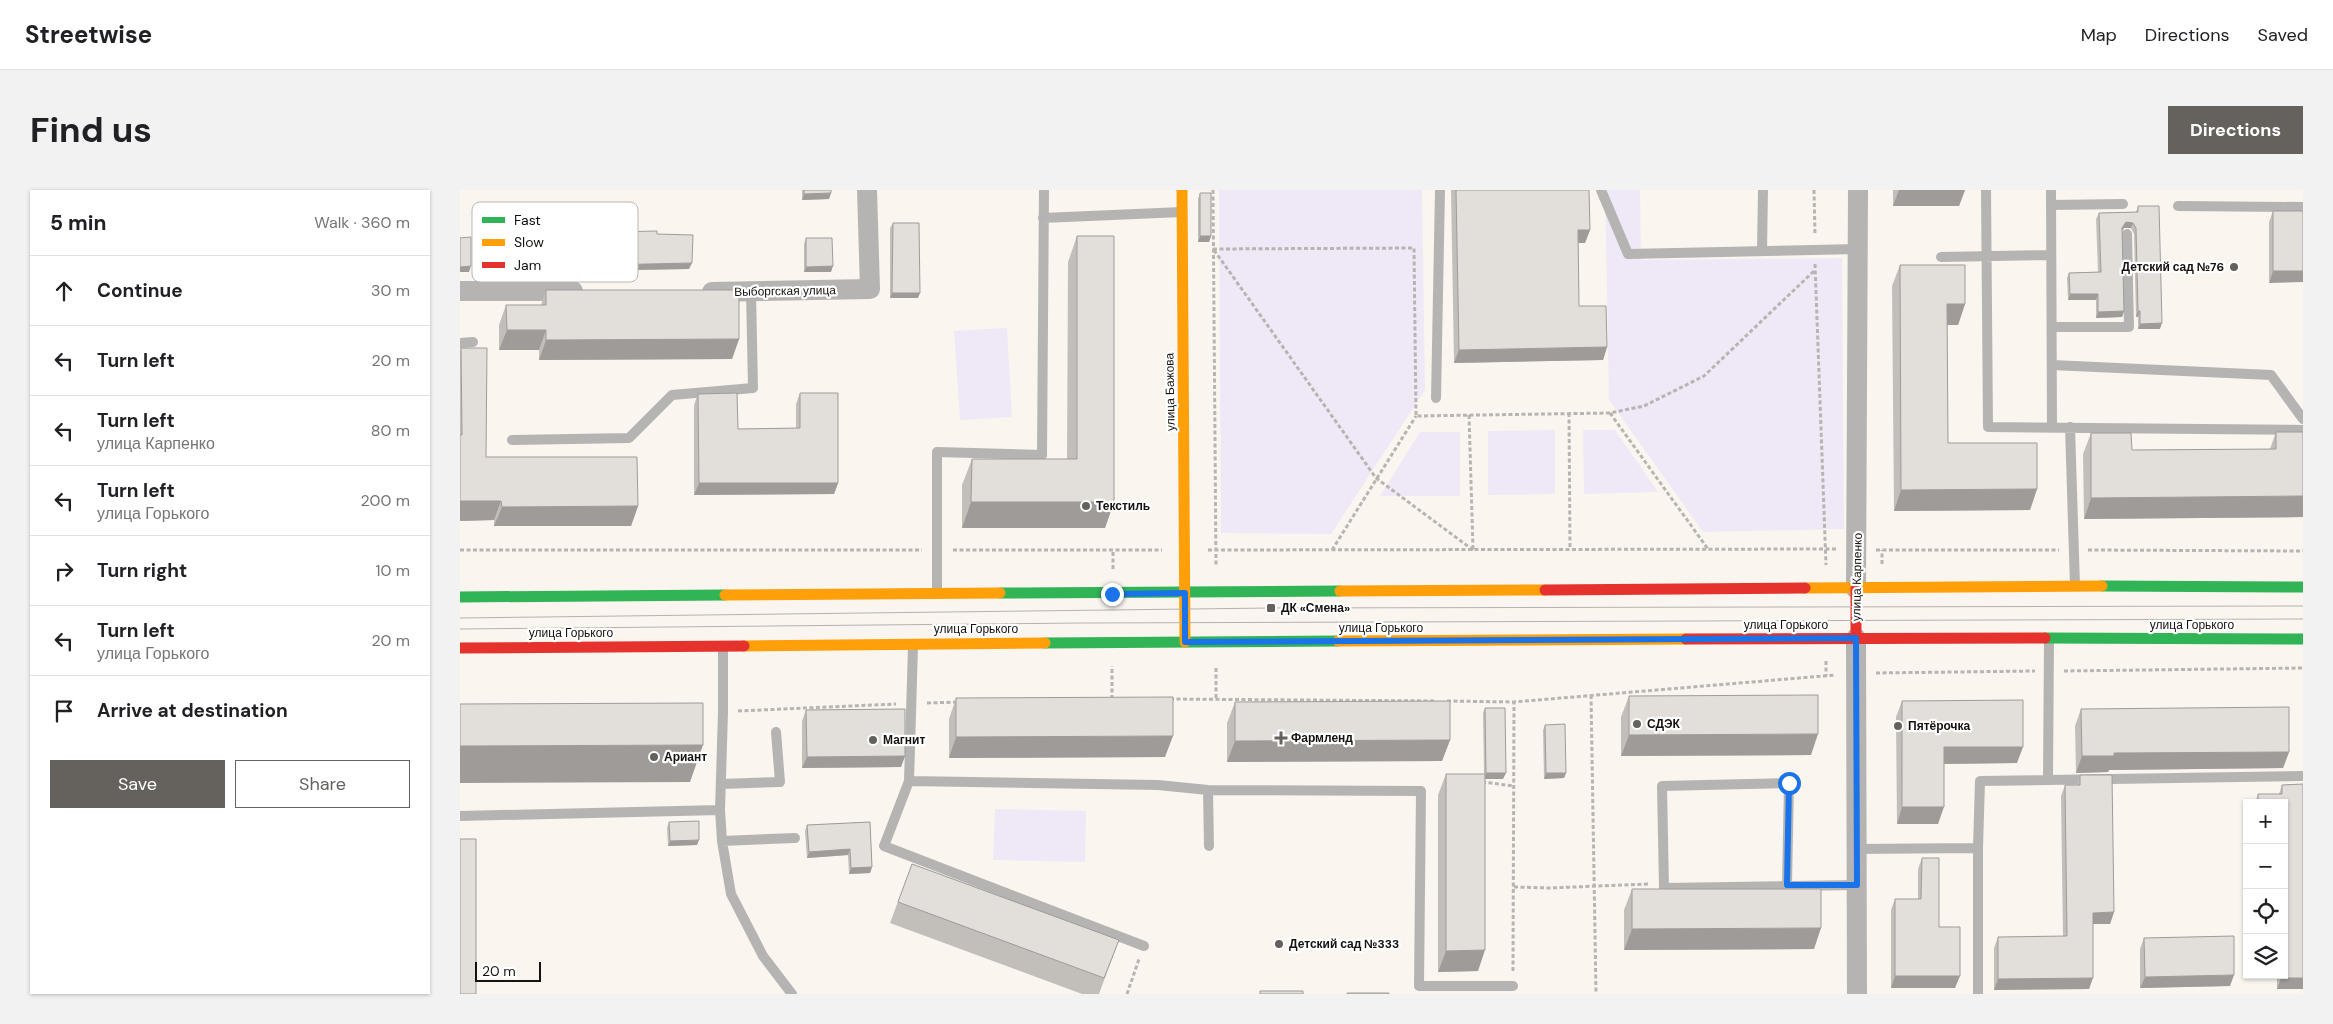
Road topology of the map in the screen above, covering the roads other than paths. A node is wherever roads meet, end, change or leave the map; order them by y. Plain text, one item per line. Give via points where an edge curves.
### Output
1 (867, 190) edge
2 (1044, 190) edge
3 (1182, 190) edge
4 (1440, 190) edge
5 (1601, 190) edge
6 (1763, 190) edge
7 (1858, 190) edge
8 (1986, 190) edge
9 (2051, 190) edge
10 (2123, 204) dead end
11 (2051, 205) junction
12 (2178, 206) dead end
13 (2303, 207) edge
14 (1182, 212) junction
15 (1043, 218) junction
16 (2127, 234) dead end
17 (1858, 249) junction
18 (1762, 251) junction
19 (2051, 255) junction
20 (1941, 257) dead end
21 (1986, 257) junction
22 (460, 291) edge
23 (596, 292) edge
24 (693, 292) edge
25 (751, 292) junction
26 (2052, 327) junction
27 (473, 342) dead end
28 (460, 343) edge
29 (2052, 366) junction
30 (1436, 398) dead end
31 (2303, 419) edge
32 (2052, 427) junction
33 (2070, 427) junction
34 (2303, 430) edge
35 (512, 440) dead end
36 (2075, 586) junction
37 (2303, 587) edge
38 (1856, 588) junction
39 (1185, 593) junction
40 (937, 594) junction
41 (460, 597) edge
42 (1856, 638) junction
43 (2049, 638) junction
44 (2303, 639) edge
45 (913, 642) junction
46 (1185, 642) junction
47 (723, 646) junction
48 (460, 648) edge
49 (776, 732) dead end
50 (2303, 776) edge
51 (2048, 779) junction
52 (909, 781) junction
53 (721, 784) junction
54 (1208, 790) junction
55 (720, 810) junction
56 (460, 816) edge
57 (795, 838) dead end
58 (722, 841) junction
59 (1209, 846) dead end
60 (1978, 848) junction
61 (1856, 849) junction
62 (1787, 885) junction
63 (1857, 885) junction
64 (1144, 946) road end
65 (1513, 986) road end
66 (792, 994) edge
67 (1857, 994) edge
68 (1978, 994) edge

1 - 25 street, Выборгская улица via 870,289
2 - 15 lane
3 - 14 main road, улица Бажова
4 - 30 lane
5 - 18 lane via 1628,254
6 - 18 lane
7 - 17 street, улица Карпенко
8 - 21 lane
9 - 11 lane
10 - 11 lane
11 - 19 lane
12 - 13 lane
14 - 15 lane
14 - 39 main road, улица Бажова
15 - 40 lane via 1042,455 936,452
16 - 26 lane via 2129,327
17 - 18 lane
17 - 38 street, улица Карпенко
19 - 21 lane
19 - 26 lane
20 - 21 lane
21 - 32 lane via 1988,428
22 - 23 street
24 - 25 street, Выборгская улица
25 - 35 lane via 753,388 672,395 629,438
26 - 29 lane
27 - 28 lane
29 - 31 lane via 2271,374
29 - 32 lane
32 - 33 lane
33 - 34 lane
33 - 36 lane
36 - 37 main road
36 - 38 main road
38 - 39 main road
38 - 42 main road, улица Карпенко
39 - 40 main road
39 - 46 main road, улица Бажова
40 - 41 main road
42 - 43 main road, улица Горького
42 - 46 main road, улица Горького
42 - 61 street, улица Карпенко
43 - 44 main road, улица Горького
43 - 51 lane
45 - 46 main road, улица Горького
45 - 47 main road, улица Горького
45 - 52 lane
47 - 48 main road, улица Горького
47 - 53 lane
49 - 53 lane via 780,782
50 - 51 lane
51 - 60 lane via 1980,781
52 - 54 lane via 1158,785
52 - 64 lane via 884,846
53 - 55 lane
54 - 59 lane
54 - 65 lane via 1421,791 1419,986
55 - 56 lane
55 - 58 lane
57 - 58 lane
58 - 66 lane via 731,894 763,956
60 - 61 lane
60 - 68 lane
61 - 63 street, улица Карпенко
62 - 62 lane via 1789,783 1662,786 1664,888
62 - 63 lane
63 - 67 street, улица Карпенко

